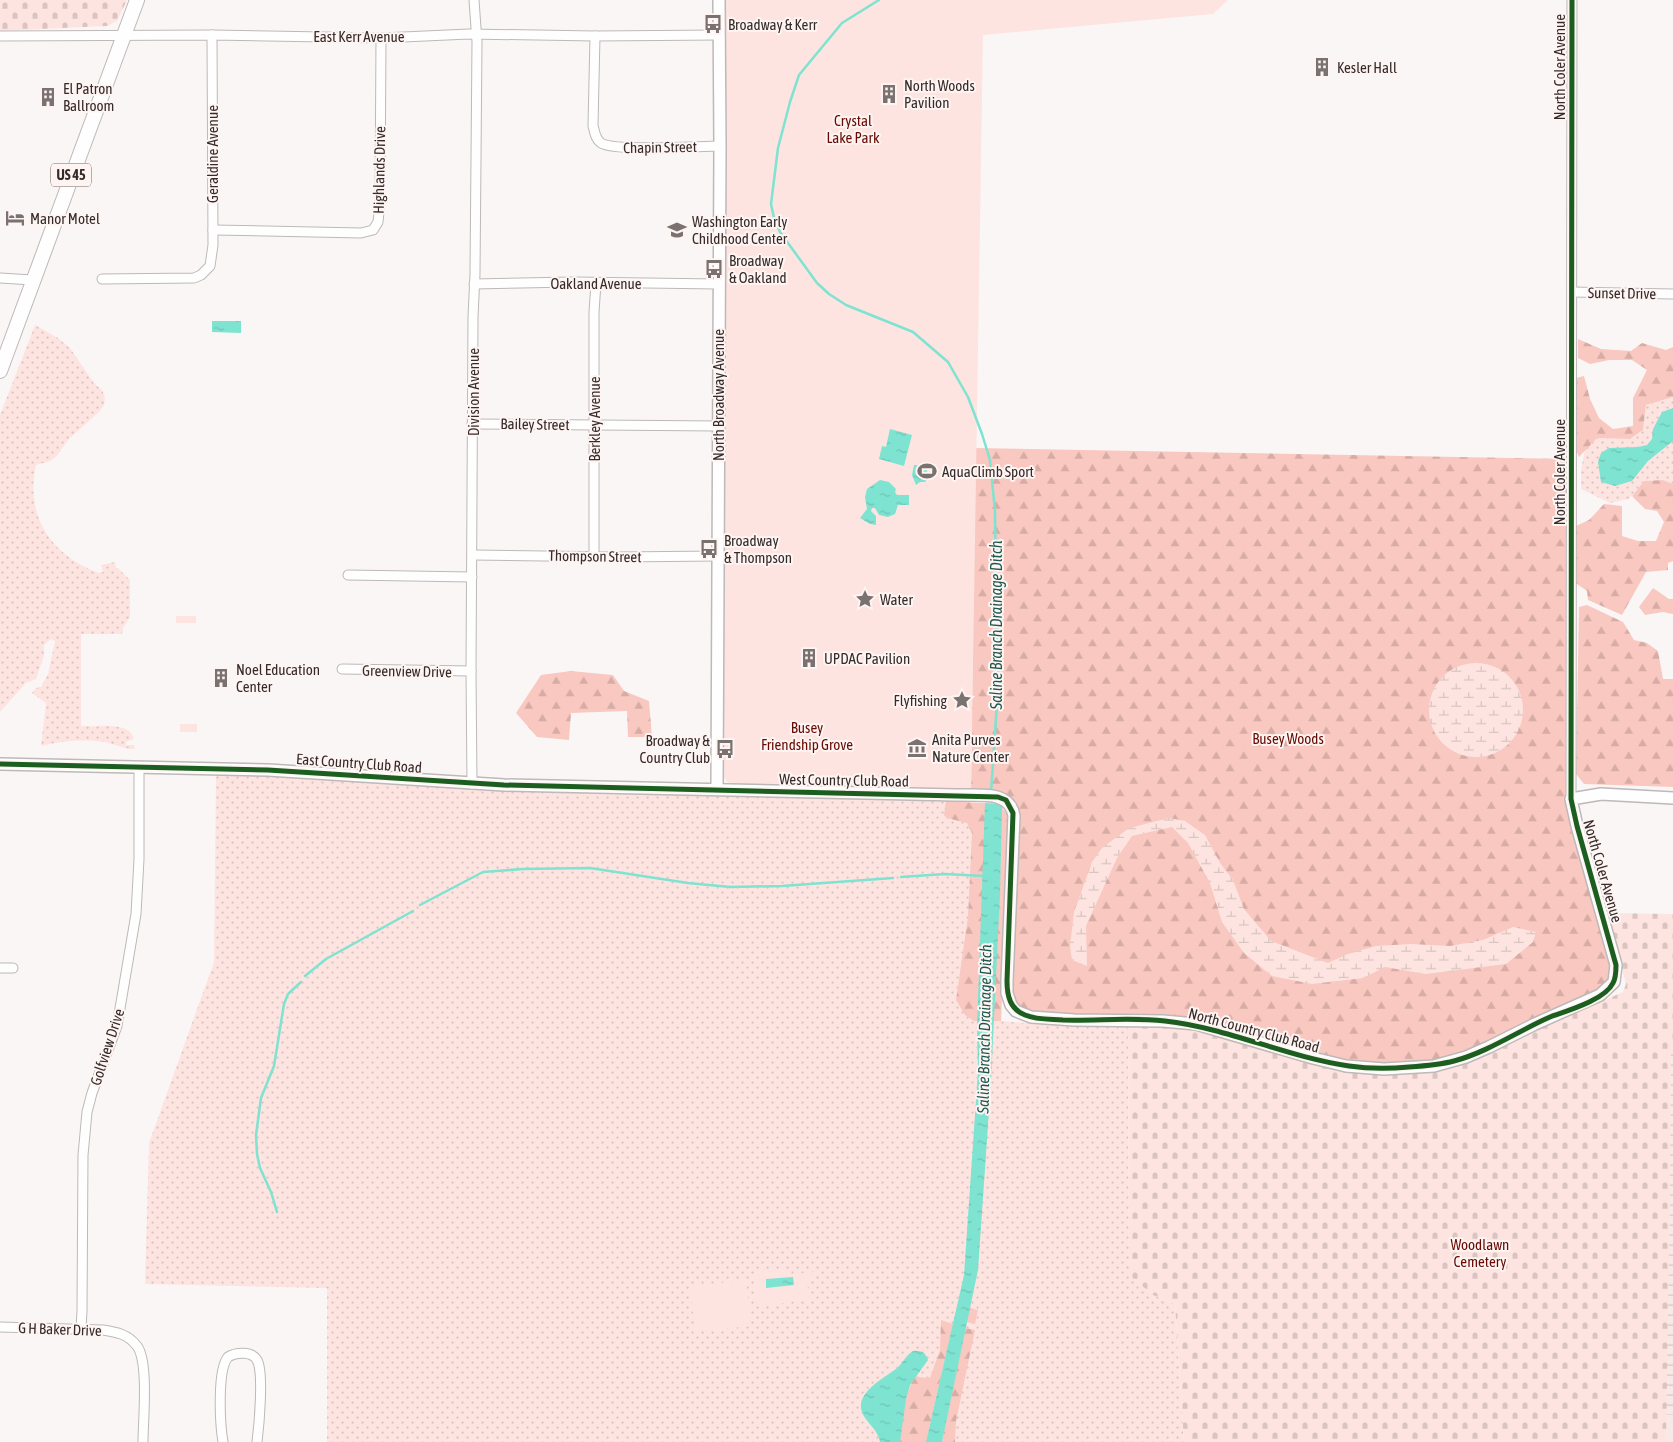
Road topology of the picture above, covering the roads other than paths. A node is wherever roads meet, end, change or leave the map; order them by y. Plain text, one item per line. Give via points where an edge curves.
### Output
1 (137, 0) edge
2 (474, 0) edge
3 (719, 0) edge
4 (1572, 0) edge
5 (476, 34) junction
6 (123, 35) junction
7 (212, 35) junction
8 (719, 35) junction
9 (0, 36) edge
10 (595, 36) junction
11 (381, 38) junction
12 (720, 146) junction
13 (213, 230) junction
14 (0, 278) edge
15 (102, 278) dead end
16 (33, 280) junction
17 (596, 282) junction
18 (474, 284) junction
19 (718, 284) junction
20 (1572, 292) junction
21 (1673, 294) edge
22 (0, 371) edge
23 (472, 424) junction
24 (594, 425) junction
25 (718, 426) junction
26 (472, 555) junction
27 (594, 556) junction
28 (717, 556) junction
29 (348, 575) dead end
30 (472, 578) junction
31 (342, 669) dead end
32 (471, 671) junction
33 (0, 764) edge
34 (139, 767) junction
35 (472, 784) junction
36 (717, 790) junction
37 (971, 795) joint
38 (1673, 798) edge
39 (1571, 799) junction
40 (1610, 939) joint
41 (0, 968) edge
42 (13, 968) dead end
43 (0, 1327) edge
44 (81, 1328) junction
45 (143, 1442) edge
46 (223, 1442) edge
47 (257, 1442) edge

1 - 6 main road, US 45
2 - 5 street, Division Avenue
3 - 8 street, North Broadway Avenue
4 - 20 street, North Coler Avenue
5 - 10 street, East Kerr Avenue
5 - 11 street, East Kerr Avenue
5 - 18 street, Division Avenue
6 - 7 street, East Kerr Avenue
6 - 9 street, East Kerr Avenue
6 - 16 main road, US 45
7 - 11 street, East Kerr Avenue
7 - 13 street, Geraldine Avenue
8 - 10 street, East Kerr Avenue
8 - 12 street, North Broadway Avenue
10 - 12 street, Chapin Street via 593,126 601,143 617,148
11 - 13 street, Highlands Drive via 380,203 378,222 373,230 361,234
12 - 19 street, North Broadway Avenue
13 - 15 street, Geraldine Avenue via 211,263 201,275 194,278
14 - 16 street
16 - 22 main road, US 45
17 - 18 street, Oakland Avenue
17 - 19 street, Oakland Avenue
17 - 24 street, Berkley Avenue
18 - 23 street, Division Avenue
19 - 25 street, North Broadway Avenue
20 - 21 street, Sunset Drive
20 - 39 street, North Coler Avenue
23 - 24 street, Bailey Street
23 - 26 street, Division Avenue
24 - 25 street, Bailey Street
24 - 27 street, Berkley Avenue
25 - 28 street, North Broadway Avenue
26 - 27 street, Thompson Street
26 - 30 street, Division Avenue
27 - 28 street, Thompson Street
28 - 36 street, North Broadway Avenue
29 - 30 street
30 - 32 street, Division Avenue
31 - 32 street, Greenview Drive
32 - 35 street, Division Avenue
33 - 34 street, East Country Club Road
34 - 35 street, East Country Club Road via 312,772
34 - 44 street, Golfview Drive via 136,914 117,1026 92,1093 84,1130
35 - 36 street, East Country Club Road
36 - 37 street, West Country Club Road
37 - 40 street, North Country Club Road via 1006,800 1012,808 1007,993 1011,1005 1031,1017 1196,1024 1346,1066 1384,1069 1434,1066 1466,1057 1605,992 1614,982 1616,973
38 - 39 street via 1601,794
39 - 40 street, North Coler Avenue
41 - 42 street
43 - 44 street, G H Baker Drive
44 - 45 street, G H Baker Drive via 118,1332 131,1339 139,1349 143,1364
46 - 47 street via 222,1367 228,1356 239,1353 254,1357 260,1368

